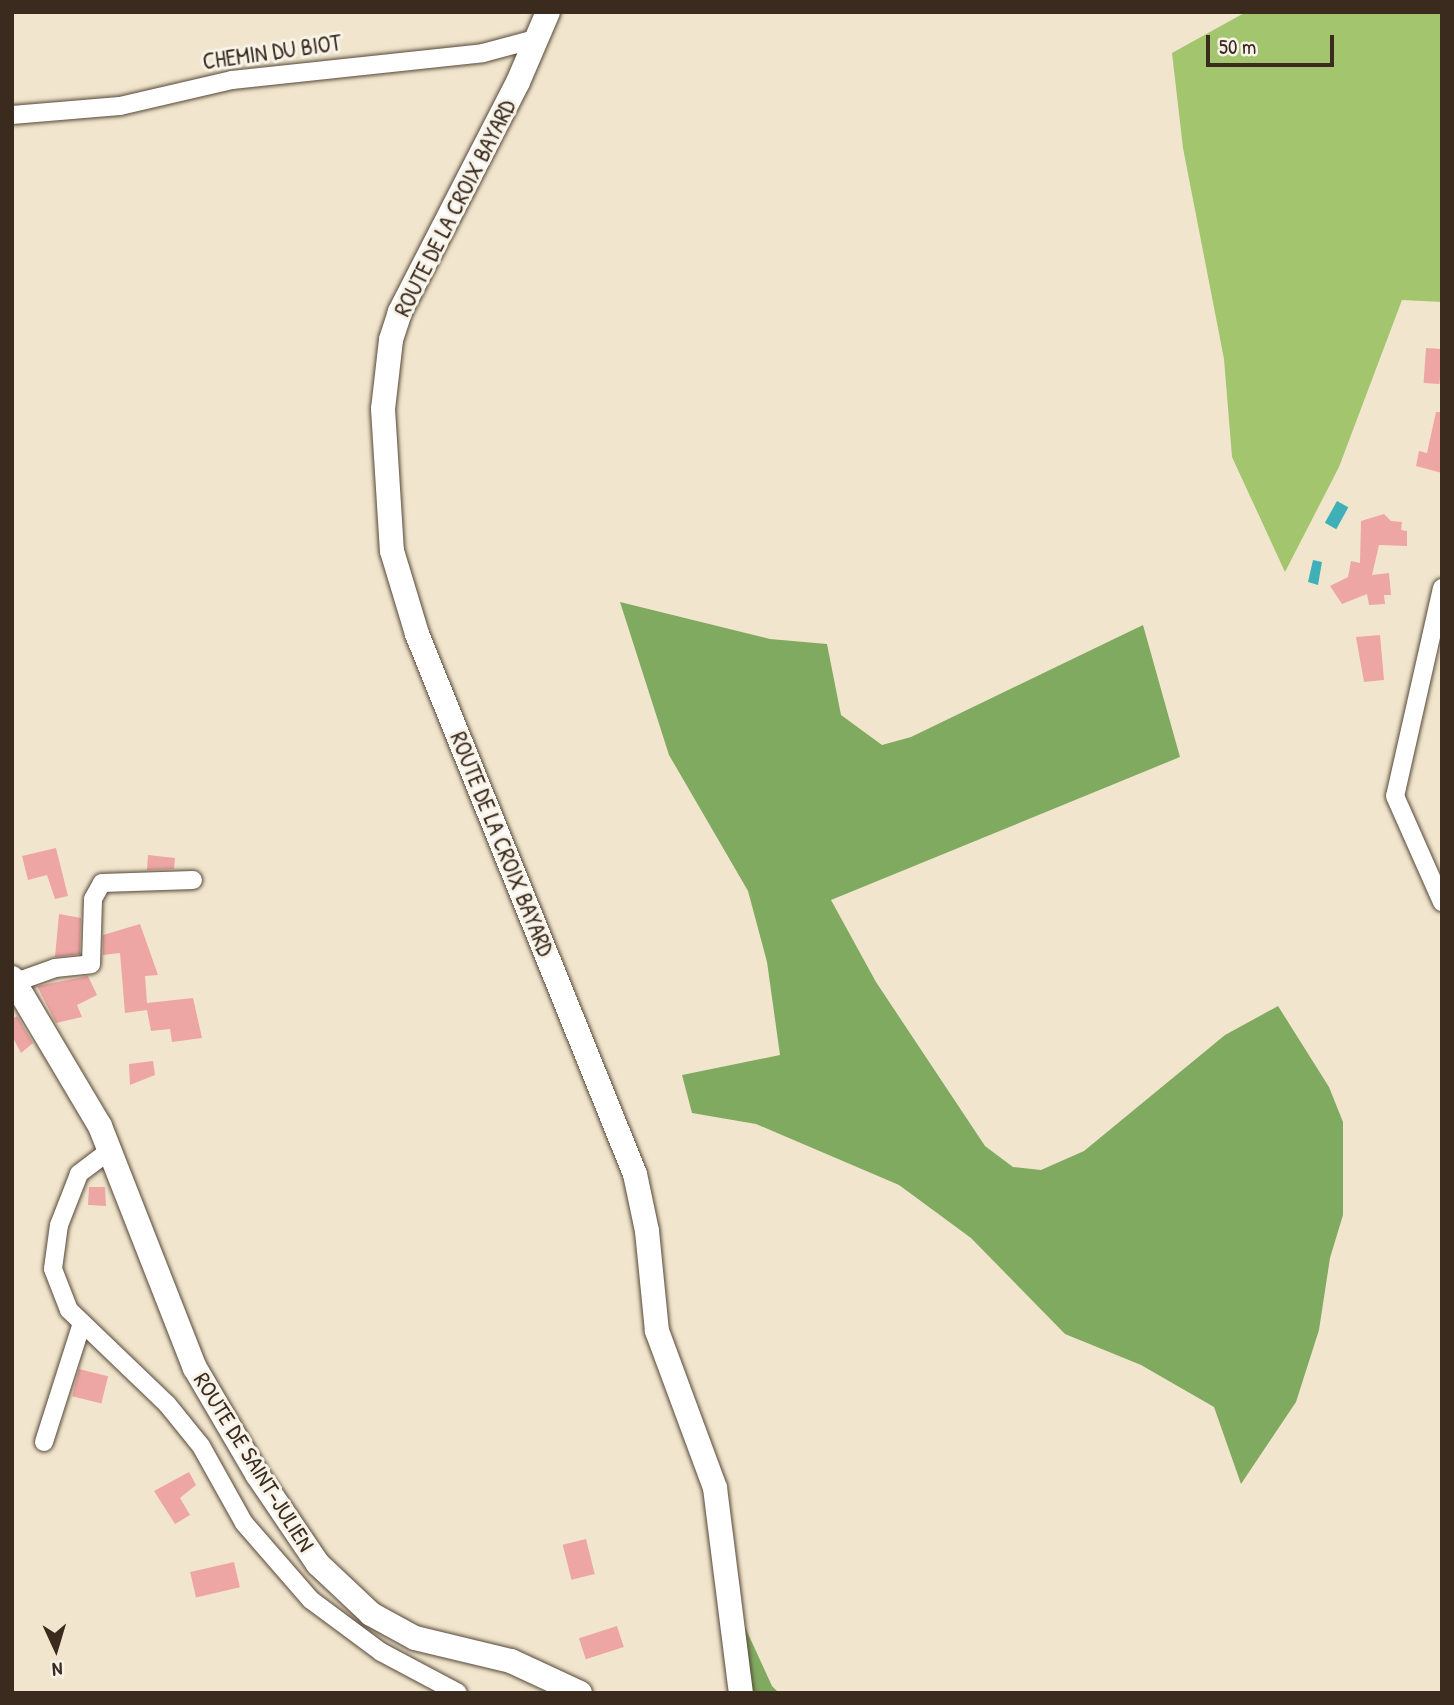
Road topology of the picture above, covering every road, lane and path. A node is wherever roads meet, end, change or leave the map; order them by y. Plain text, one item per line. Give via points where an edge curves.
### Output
1 (548, 12) edge
2 (539, 38) junction
3 (12, 115) edge
4 (1442, 587) edge
5 (193, 880) dead end
6 (1442, 902) edge
7 (14, 980) edge
8 (109, 1151) junction
9 (82, 1323) junction
10 (44, 1442) dead end
11 (458, 1693) edge
12 (580, 1693) edge
13 (741, 1693) edge

1 - 2 main road, ROUTE DE LA CROIX BAYARD
2 - 3 street, CHEMIN DU BIOT via 483,53 232,80 120,106
2 - 13 main road, ROUTE DE LA CROIX BAYARD via 400,312 391,340 383,409 392,551 417,634 635,1174 647,1231 657,1331 715,1488
4 - 6 street via 1395,796
5 - 7 street via 102,883 93,899 90,964
7 - 8 main road, ROUTE DE SAINT-JULIEN
8 - 9 street via 79,1174 59,1225 53,1269 69,1310
8 - 12 main road, ROUTE DE SAINT-JULIEN via 195,1368 257,1474 318,1564 371,1614 415,1638 511,1661
9 - 10 street
9 - 11 street via 167,1404 201,1446 243,1523 311,1600 381,1652

